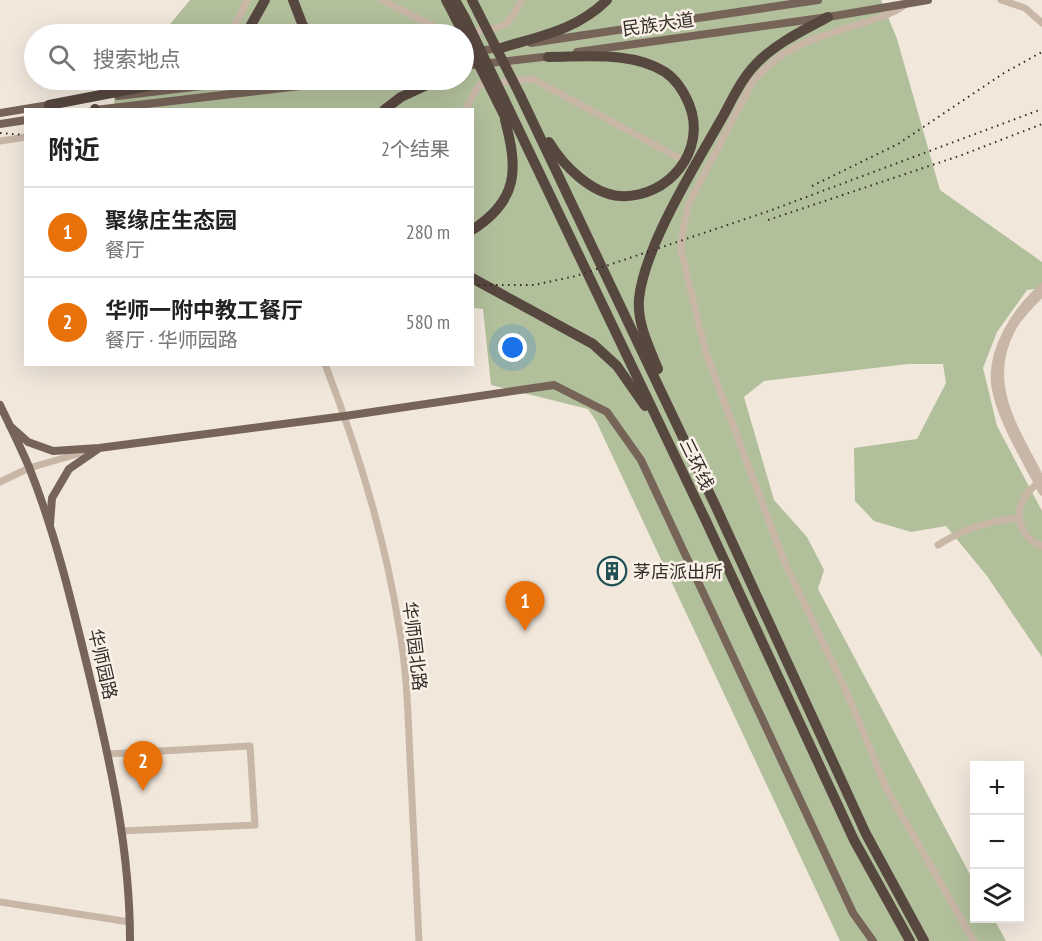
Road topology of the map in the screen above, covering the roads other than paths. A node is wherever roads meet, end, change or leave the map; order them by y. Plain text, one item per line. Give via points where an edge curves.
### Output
1 (247, 0) edge
2 (265, 0) edge
3 (293, 0) edge
4 (382, 0) edge
5 (446, 0) edge
6 (455, 0) edge
7 (472, 0) edge
8 (476, 0) edge
9 (521, 0) edge
10 (607, 0) edge
11 (818, 0) edge
12 (928, 0) edge
13 (1001, 0) edge
14 (907, 4) junction
15 (479, 14) junction
16 (828, 17) junction
17 (460, 19) junction
18 (1042, 23) edge
19 (235, 24) edge
20 (252, 24) edge
21 (302, 24) edge
22 (429, 24) edge
23 (463, 24) edge
24 (474, 30) edge
25 (474, 47) edge
26 (501, 48) junction
27 (474, 52) edge
28 (548, 57) junction
29 (474, 66) edge
30 (113, 90) edge
31 (171, 90) edge
32 (266, 90) edge
33 (416, 90) edge
34 (520, 95) junction
35 (501, 100) junction
36 (49, 105) junction
37 (28, 108) edge
38 (112, 108) edge
39 (387, 108) edge
40 (466, 108) edge
41 (24, 109) edge
42 (0, 112) edge
43 (503, 114) junction
44 (24, 120) edge
45 (0, 124) edge
46 (24, 137) edge
47 (0, 141) edge
48 (681, 159) dead end
49 (474, 229) edge
50 (474, 279) edge
51 (1042, 287) edge
52 (1042, 293) edge
53 (326, 366) edge
54 (0, 405) edge
55 (648, 412) junction
56 (345, 416) junction
57 (10, 426) junction
58 (99, 448) junction
59 (29, 468) junction
60 (0, 482) edge
61 (1041, 482) edge
62 (1042, 492) edge
63 (716, 507) junction
64 (1018, 518) junction
65 (50, 527) junction
66 (938, 545) dead end
67 (1042, 546) edge
68 (766, 649) junction
69 (108, 754) junction
70 (121, 831) junction
71 (0, 902) edge
72 (130, 922) junction
73 (130, 941) edge
74 (419, 941) edge
75 (873, 941) edge
76 (910, 941) edge
77 (924, 941) edge
78 (974, 941) edge

1 - 19 street
2 - 20 highway
3 - 21 highway
4 - 22 street
5 - 17 highway
6 - 17 highway, 三环线
7 - 15 highway, 三环线
8 - 15 highway
9 - 24 street via 511,18 501,26
10 - 26 highway via 593,14 569,27
11 - 26 main road, 民族大道
12 - 14 main road, 民族大道
13 - 18 street via 1024,8
14 - 16 main road, 民族大道
14 - 78 street via 892,14 816,36 779,56 763,70 703,170 689,203 681,245 706,353 784,561 848,695 887,790
15 - 34 highway, 三环线, bridge
16 - 28 main road, 民族大道
16 - 63 highway via 754,65 676,203 644,276 639,300 647,343
17 - 23 highway, 三环线, bridge
25 - 35 highway, 三环线, bridge
26 - 27 main road, 民族大道
28 - 29 main road, 民族大道
28 - 34 highway via 621,58 665,73 685,93 695,117 694,139 683,164 668,182 644,194 619,196 598,189 556,153
30 - 36 highway
31 - 36 main road
32 - 38 main road
33 - 39 highway
34 - 63 highway, 三环线
35 - 43 highway
35 - 68 highway, 三环线
36 - 37 main road
40 - 48 street via 479,85 533,79
41 - 42 main road
43 - 49 highway via 512,147 512,182 502,206
43 - 55 highway
44 - 45 main road
46 - 47 street
50 - 55 highway via 593,344 617,366
51 - 61 street via 1008,326 995,364 1000,405
52 - 61 street via 1013,329 1000,365 1004,403
53 - 56 street, 华师园北路
54 - 57 main road, 华师园路
55 - 68 highway via 748,624
56 - 58 main road
56 - 74 street, 华师园北路 via 375,511 400,630
56 - 75 main road via 554,385 607,412 641,460 853,913
57 - 58 main road via 28,442 53,451
57 - 59 main road, 华师园路
58 - 59 street
58 - 65 main road via 69,470 52,498
59 - 60 street
59 - 65 main road, 华师园路
61 - 62 street
61 - 64 street via 1028,491
63 - 77 highway, 三环线 via 866,834
64 - 66 street via 978,525
64 - 67 street via 1024,532
65 - 69 main road, 华师园路
68 - 76 highway, 三环线 via 854,840
69 - 70 main road, 华师园路
69 - 70 street via 250,746 255,825
70 - 72 main road, 华师园路
71 - 72 street
72 - 73 main road, 华师园路

